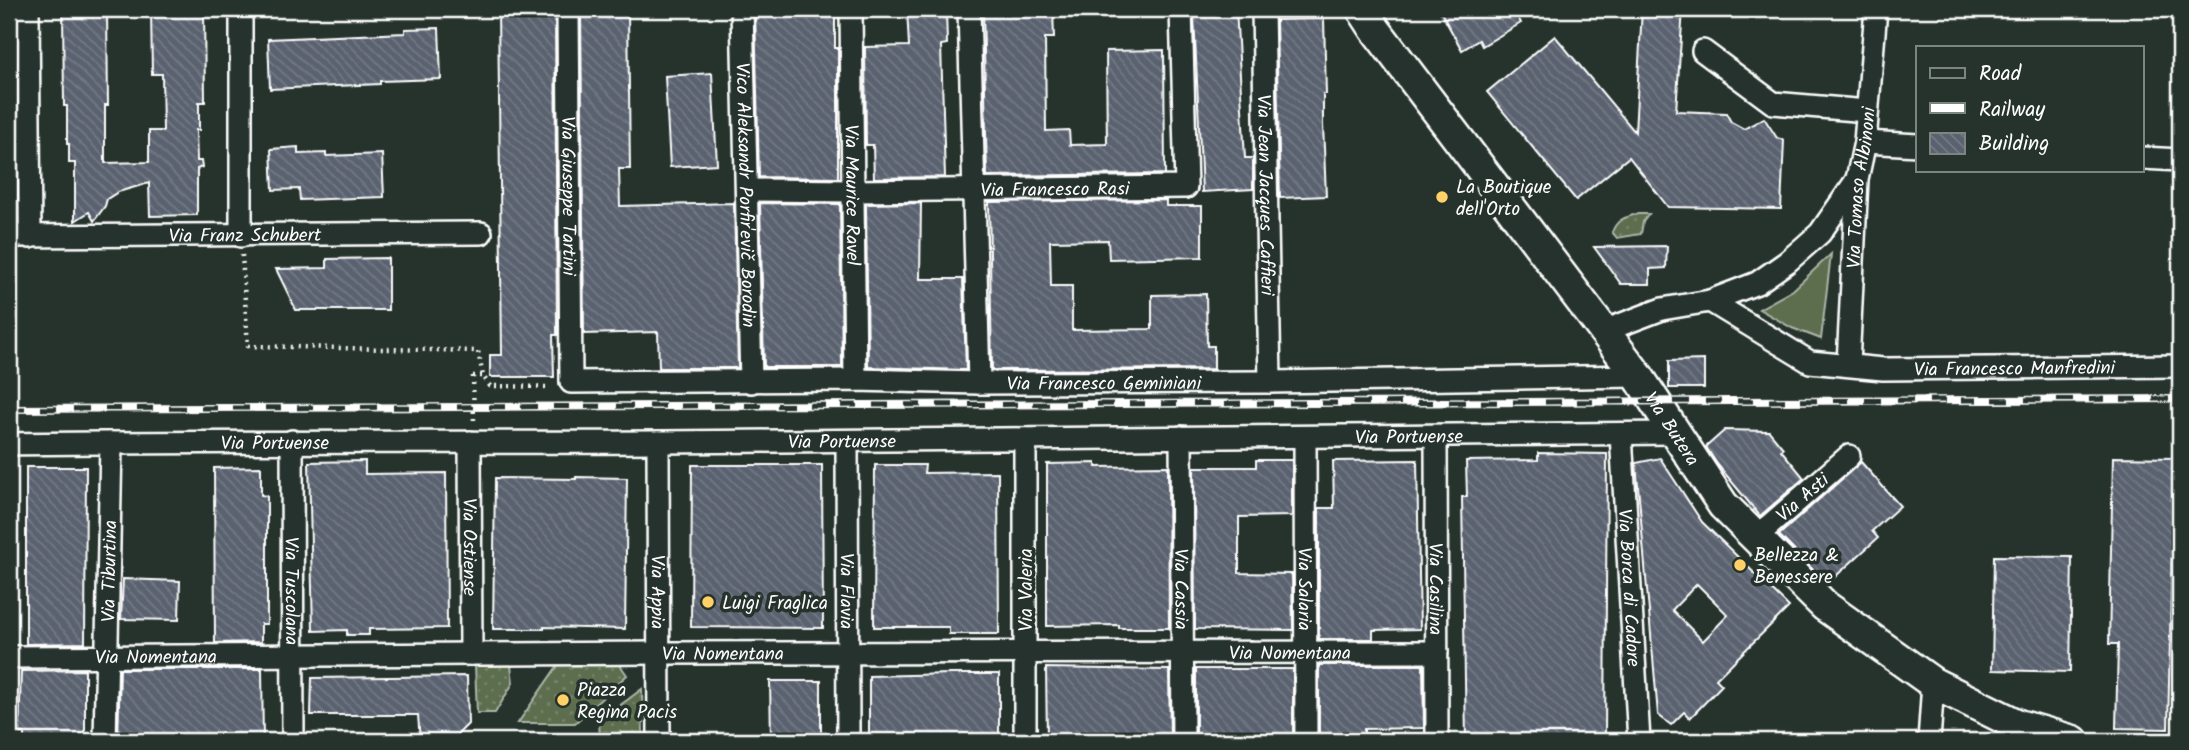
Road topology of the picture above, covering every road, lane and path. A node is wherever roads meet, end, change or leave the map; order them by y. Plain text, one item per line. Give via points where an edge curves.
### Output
1 (28, 9) edge
2 (241, 9) edge
3 (568, 9) edge
4 (742, 9) edge
5 (851, 9) edge
6 (969, 9) edge
7 (1181, 9) edge
8 (1263, 9) edge
9 (1362, 9) edge
10 (1876, 9) edge
11 (1703, 51) dead end
12 (1867, 111) junction
13 (1865, 142) junction
14 (1916, 145) edge
15 (2144, 158) edge
16 (2180, 160) edge
17 (1857, 179) junction
18 (975, 189) junction
19 (747, 190) junction
20 (853, 191) junction
21 (481, 233) dead end
22 (19, 236) edge
23 (241, 236) junction
24 (1710, 301) junction
25 (1604, 331) junction
26 (1848, 365) junction
27 (2180, 366) edge
28 (483, 376) junction
29 (1638, 376) junction
30 (855, 380) junction
31 (572, 382) junction
32 (751, 382) junction
33 (1270, 382) junction
34 (979, 383) junction
35 (472, 433) junction
36 (1676, 433) junction
37 (1621, 434) junction
38 (1181, 437) junction
39 (1304, 437) junction
40 (1436, 437) junction
41 (1025, 439) junction
42 (292, 441) junction
43 (847, 441) junction
44 (658, 442) junction
45 (111, 443) junction
46 (9, 444) edge
47 (1849, 456) dead end
48 (1756, 537) junction
49 (1025, 652) junction
50 (1183, 652) junction
51 (1305, 652) junction
52 (1437, 652) junction
53 (659, 653) junction
54 (848, 653) junction
55 (471, 654) junction
56 (292, 655) junction
57 (107, 656) junction
58 (9, 657) edge
59 (1933, 683) junction
60 (105, 741) edge
61 (293, 741) edge
62 (659, 741) edge
63 (848, 741) edge
64 (1025, 741) edge
65 (1183, 741) edge
66 (1306, 741) edge
67 (1437, 741) edge
68 (1639, 741) edge
69 (1929, 741) edge
70 (2073, 741) edge

1 - 22 street
2 - 23 street
3 - 31 street, Via Giuseppe Tartini
4 - 19 street, Vico Aleksandr Porfir'evič Borodin
5 - 20 street, Via Maurice Ravel
6 - 18 street
7 - 18 street, Via Francesco Rasi via 1186,187
8 - 33 street, Via Jean Jacques Caffieri
9 - 25 street, Via Butera
10 - 12 street, Via Tomaso Albinoni
11 - 12 street via 1773,103
12 - 13 street, Via Tomaso Albinoni
13 - 14 street
13 - 17 street, Via Tomaso Albinoni
15 - 16 street
17 - 24 street via 1820,233 1787,262 1757,283
17 - 26 street, Via Tomaso Albinoni
18 - 20 street, Via Francesco Rasi
18 - 34 street
19 - 20 street, Via Francesco Rasi
19 - 32 street, Vico Aleksandr Porfir'evič Borodin
20 - 30 street, Via Maurice Ravel
21 - 23 street, Via Franz Schubert
22 - 23 street, Via Franz Schubert
23 - 28 path via 248,346 478,351
24 - 25 street via 1662,309
24 - 26 street, Via Francesco Manfredini via 1810,362
25 - 29 street, Via Butera
26 - 27 street, Via Francesco Manfredini via 1883,369
28 - 31 path via 490,386 553,387
28 - 35 path, bridge via 473,376
29 - 33 street, Via Francesco Geminiani
29 - 36 street, Via Butera
30 - 32 street, Via Francesco Geminiani
30 - 34 street, Via Francesco Geminiani
31 - 32 street, Via Francesco Geminiani
33 - 34 street, Via Francesco Geminiani
35 - 42 street, Via Portuense
35 - 44 street, Via Portuense
35 - 55 street, Via Ostiense
36 - 37 street, Via Portuense
36 - 48 street, Via Butera via 1723,505
37 - 40 street, Via Portuense
37 - 68 street, Via Borca di Cadore
38 - 39 street, Via Portuense
38 - 41 street, Via Portuense
38 - 50 street, Via Cassia
39 - 40 street, Via Portuense
39 - 51 street, Via Salaria
40 - 52 street, Via Casilina
41 - 43 street, Via Portuense
41 - 49 street, Via Valeria
42 - 45 street, Via Portuense
42 - 56 street, Via Tuscolana
43 - 44 street, Via Portuense
43 - 54 street, Via Flavia
44 - 53 street, Via Appia
45 - 46 street, Via Portuense
45 - 57 street, Via Tiburtina
47 - 48 street, Via Asti
48 - 59 street, Via Butera via 1825,606
49 - 50 street, Via Nomentana
49 - 54 street, Via Nomentana
49 - 64 street, Via Valeria
50 - 51 street, Via Nomentana
50 - 65 street, Via Cassia
51 - 52 street, Via Nomentana
51 - 66 street, Via Salaria
52 - 67 street, Via Casilina
53 - 54 street, Via Nomentana
53 - 55 street, Via Nomentana
53 - 62 street, Via Appia
54 - 63 street, Via Flavia
55 - 56 street, Via Nomentana
56 - 57 street, Via Nomentana
56 - 61 street, Via Tuscolana
57 - 58 street, Via Nomentana
57 - 60 street, Via Tiburtina
59 - 69 street
59 - 70 street, Via Butera via 2018,725

